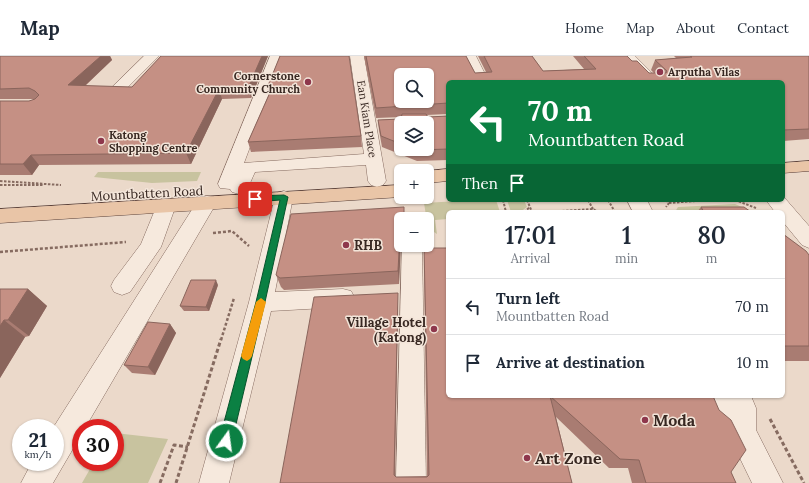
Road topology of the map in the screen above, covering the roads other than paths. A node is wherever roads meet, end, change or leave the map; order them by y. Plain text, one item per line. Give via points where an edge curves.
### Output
1 (152, 56) edge
2 (277, 56) edge
3 (357, 56) edge
4 (469, 56) edge
5 (628, 56) edge
6 (481, 80) edge
7 (652, 80) edge
8 (115, 92) edge
9 (809, 154) edge
10 (785, 156) edge
11 (373, 160) junction
12 (809, 166) edge
13 (785, 168) edge
14 (446, 175) edge
15 (434, 176) edge
16 (394, 180) edge
17 (377, 181) junction
18 (446, 188) edge
19 (434, 189) edge
20 (289, 191) junction
21 (394, 191) edge
22 (224, 193) junction
23 (0, 201) edge
24 (166, 205) junction
25 (0, 216) edge
26 (785, 220) edge
27 (785, 230) edge
28 (809, 240) edge
29 (410, 252) edge
30 (809, 262) edge
31 (122, 286) dead end
32 (364, 297) edge
33 (261, 302) junction
34 (712, 398) edge
35 (737, 398) edge
36 (742, 432) junction
37 (64, 438) edge
38 (43, 471) edge
39 (36, 483) edge
40 (214, 483) edge
41 (411, 483) edge
42 (768, 483) edge

1 - 8 street
2 - 22 street
3 - 11 street, Ean Kiam Place via 375,125
4 - 6 street
5 - 7 street
9 - 10 main road
11 - 17 street, Ean Kiam Place
11 - 22 street via 250,167
12 - 13 main road
14 - 15 main road
16 - 17 main road
17 - 20 main road
18 - 19 main road
20 - 21 main road
20 - 22 main road, Mountbatten Road
20 - 22 main road, Mountbatten Road
20 - 33 street
22 - 23 main road, Mountbatten Road
22 - 24 main road, Mountbatten Road
22 - 37 street
24 - 25 main road, Mountbatten Road
24 - 31 street via 150,247
26 - 28 street
27 - 30 street
29 - 41 street via 399,295
32 - 33 street
33 - 40 street
34 - 36 street via 717,409
35 - 36 street via 742,408
36 - 42 street
38 - 39 street

